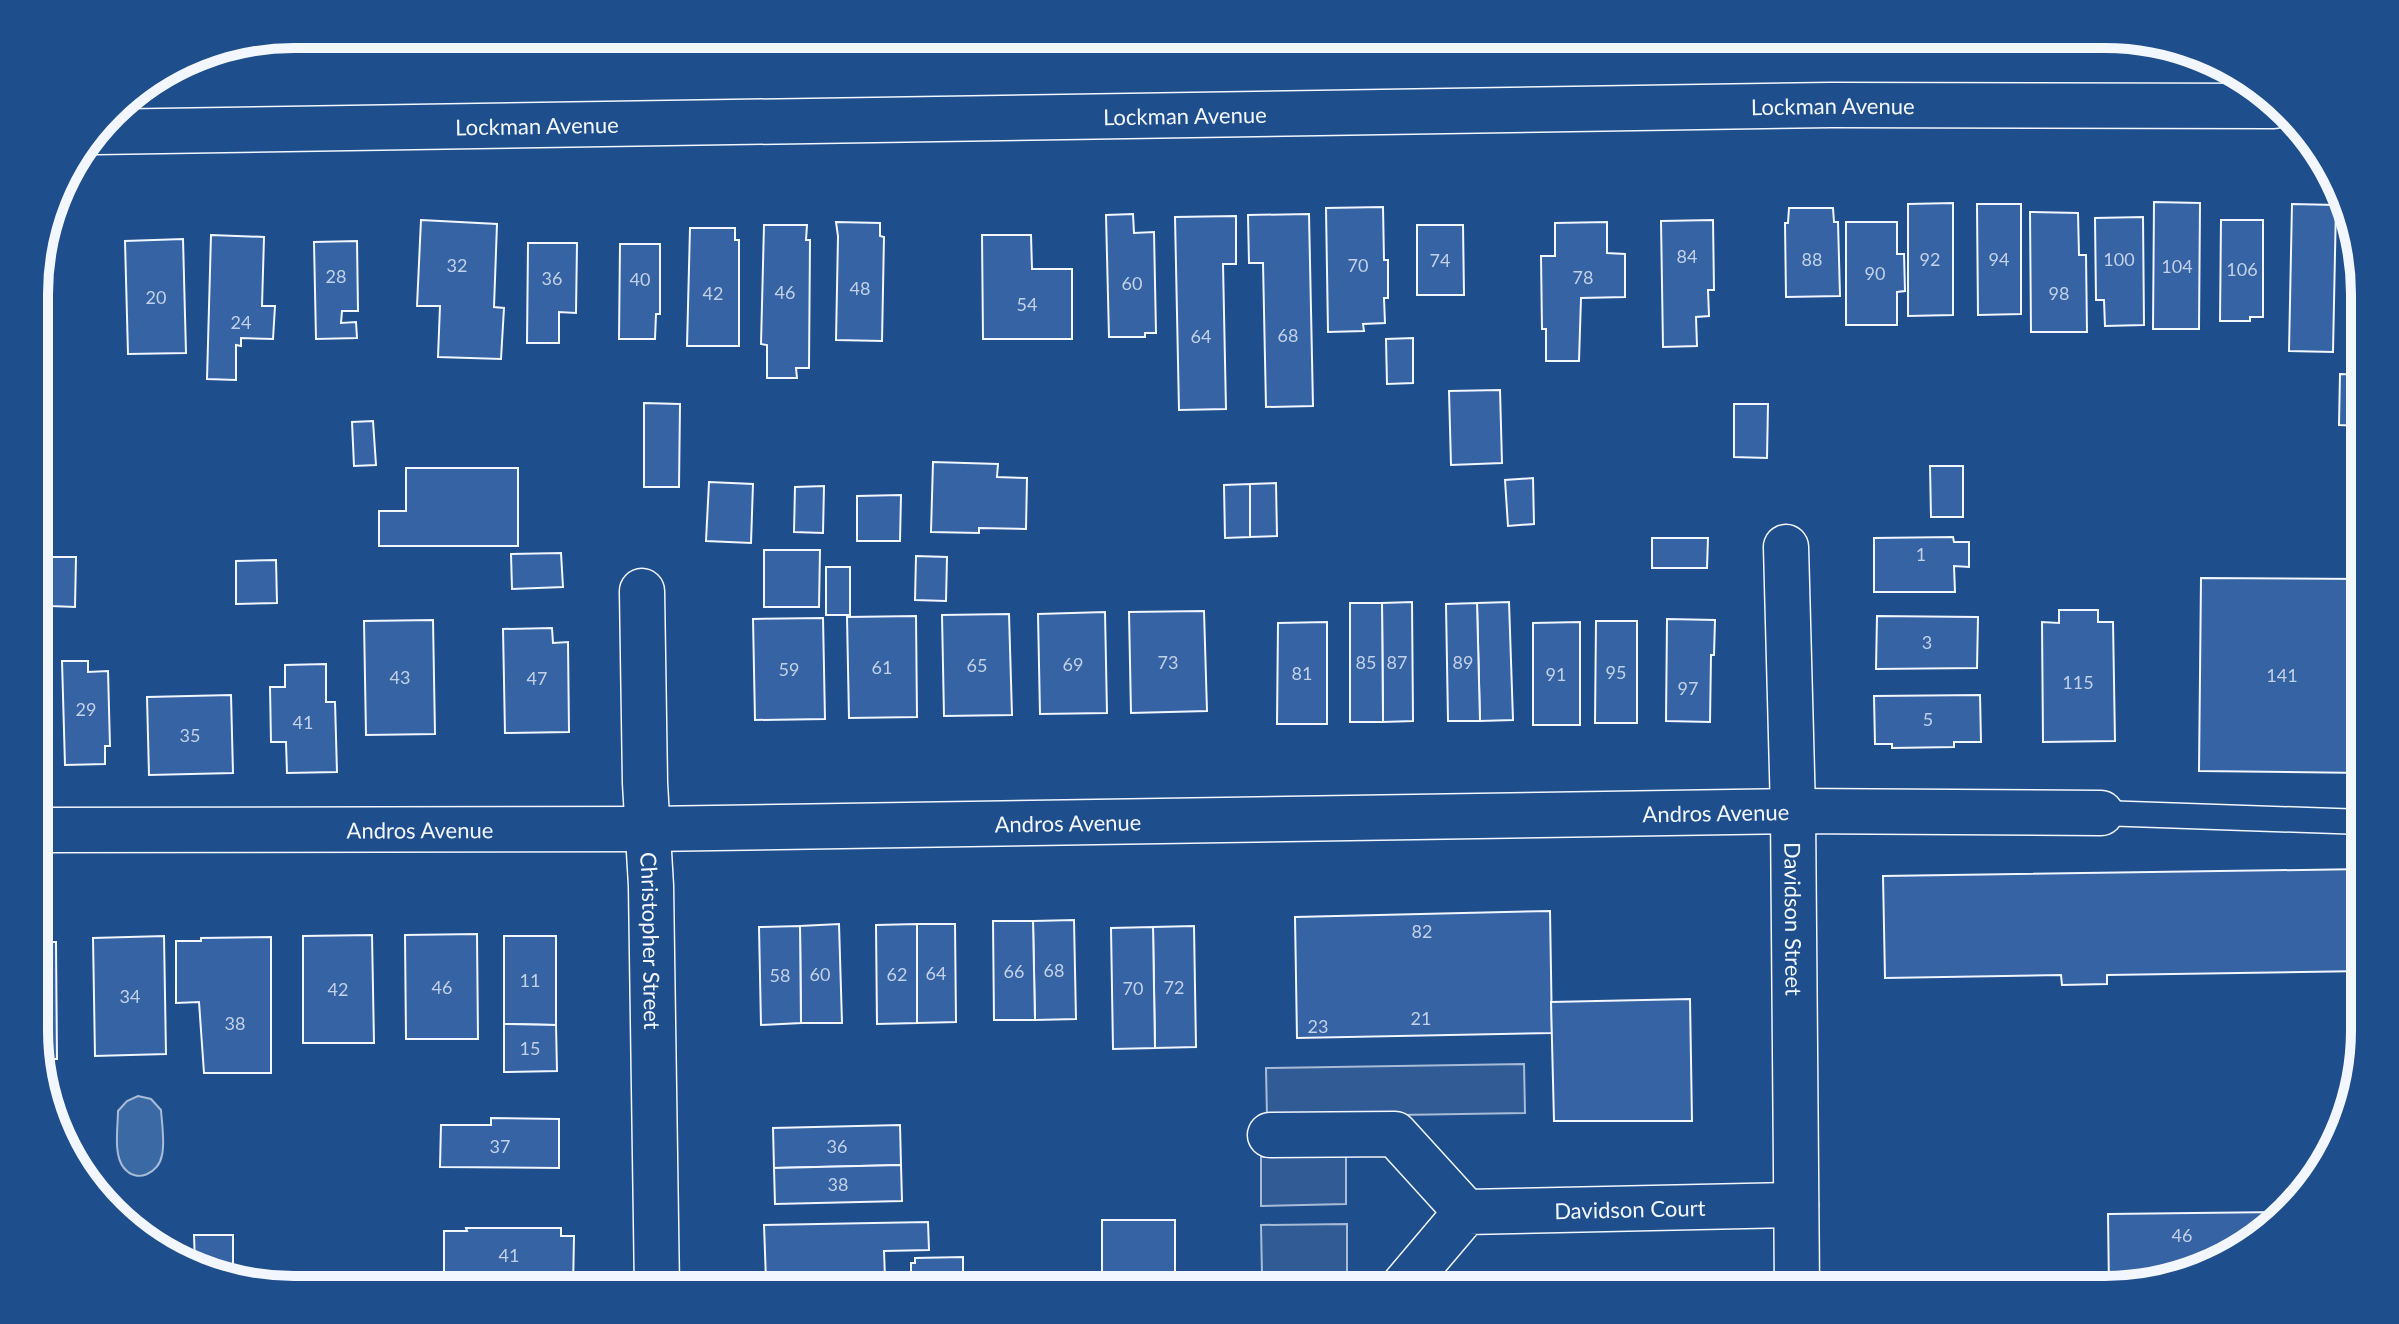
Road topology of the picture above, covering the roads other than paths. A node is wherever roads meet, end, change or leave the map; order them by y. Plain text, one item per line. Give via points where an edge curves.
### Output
1 (2263, 106) edge
2 (109, 132) edge
3 (1786, 547) dead end
4 (642, 591) dead end
5 (1793, 811) junction
6 (2101, 813) joint
7 (2350, 822) edge
8 (649, 829) junction
9 (48, 830) edge
10 (1270, 1135) dead end
11 (1796, 1205) junction
12 (1466, 1212) junction
13 (1412, 1275) edge
14 (1797, 1275) edge
15 (657, 1276) edge

1 - 2 street, Lockman Avenue via 1831,105
3 - 5 street, Davidson Street
4 - 8 street, Christopher Street
5 - 6 street, Andros Avenue
5 - 8 street, Andros Avenue
5 - 11 street, Davidson Street
6 - 7 lane
8 - 9 street, Andros Avenue
8 - 15 street, Christopher Street
10 - 12 street via 1395,1134
11 - 12 street, Davidson Court
11 - 14 street, Davidson Street
12 - 13 street

